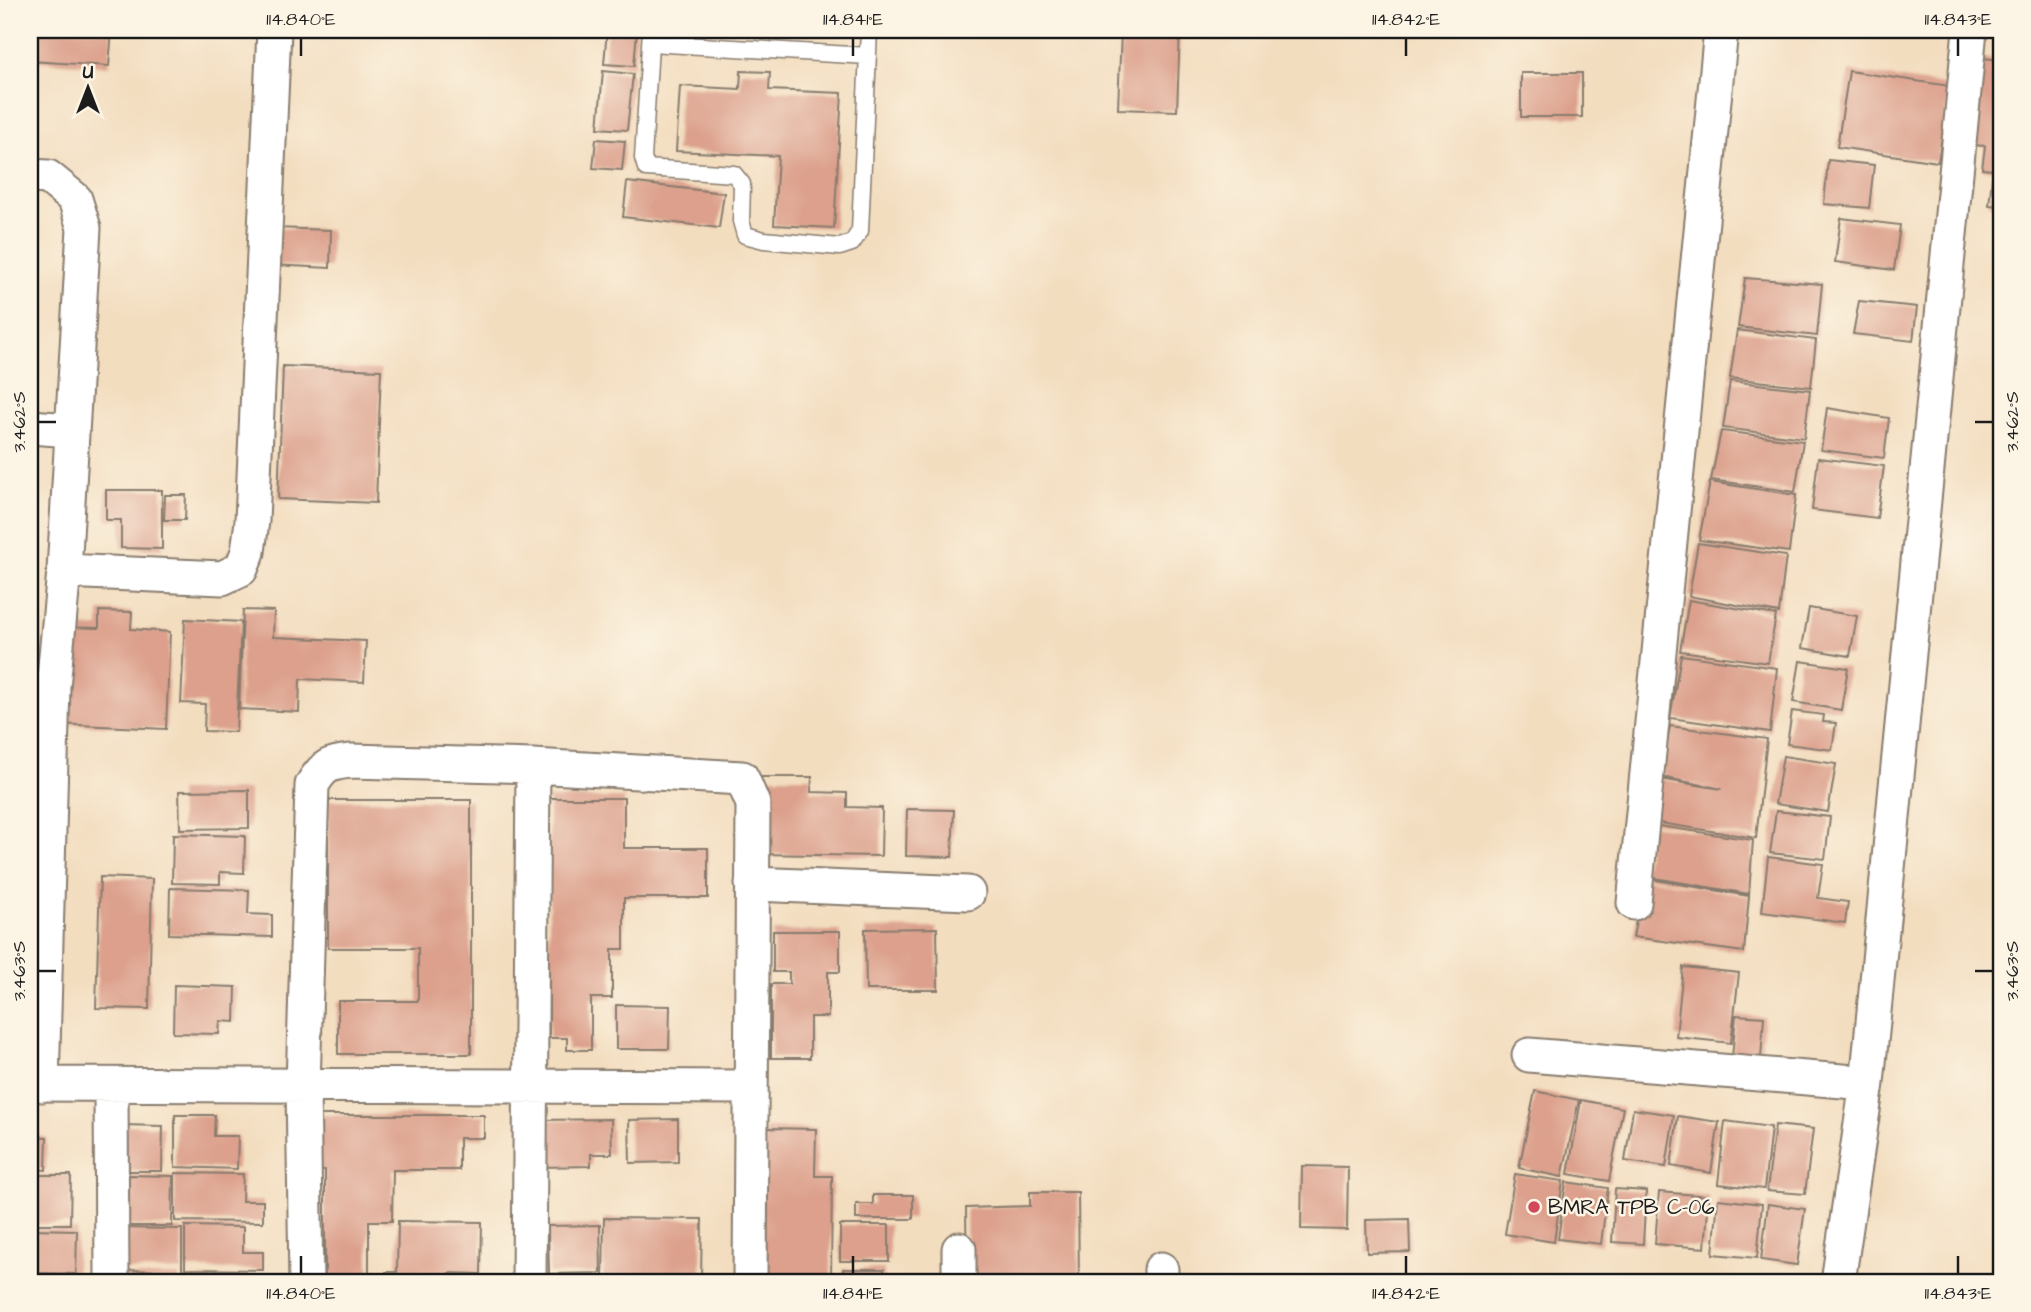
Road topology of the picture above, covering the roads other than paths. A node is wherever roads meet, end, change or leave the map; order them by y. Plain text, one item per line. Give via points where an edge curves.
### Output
1 (274, 30) edge
2 (869, 30) edge
3 (1721, 30) edge
4 (1970, 30) edge
5 (650, 36) edge
6 (867, 56) junction
7 (30, 176) edge
8 (30, 428) edge
9 (71, 430) junction
10 (64, 571) junction
11 (42, 686) edge
12 (533, 766) junction
13 (752, 884) junction
14 (968, 893) dead end
15 (1634, 902) dead end
16 (38, 939) edge
17 (1529, 1055) dead end
18 (1867, 1083) junction
19 (36, 1084) edge
20 (111, 1086) junction
21 (303, 1086) junction
22 (529, 1087) junction
23 (751, 1087) junction
24 (959, 1249) dead end
25 (112, 1282) edge
26 (306, 1282) edge
27 (529, 1282) edge
28 (750, 1282) edge
29 (959, 1282) edge
30 (1838, 1282) edge

1 - 10 street via 248,552 241,569 222,578
2 - 6 lane
3 - 15 street
4 - 18 street
5 - 6 lane
5 - 6 lane via 646,168 734,174 742,184 745,235 764,240 840,247 852,243 860,231
7 - 9 street via 48,177 75,199 84,228
8 - 9 street
9 - 10 street
10 - 11 street
11 - 16 street
12 - 13 street via 742,778 753,804
12 - 21 street via 351,761 332,763 319,773 312,785
12 - 22 street
13 - 14 street
13 - 23 street
16 - 19 street
17 - 18 street
18 - 30 street
19 - 20 street
20 - 21 street
20 - 25 street
21 - 22 street
21 - 26 street
22 - 23 street
22 - 27 street
23 - 28 street
24 - 29 street

